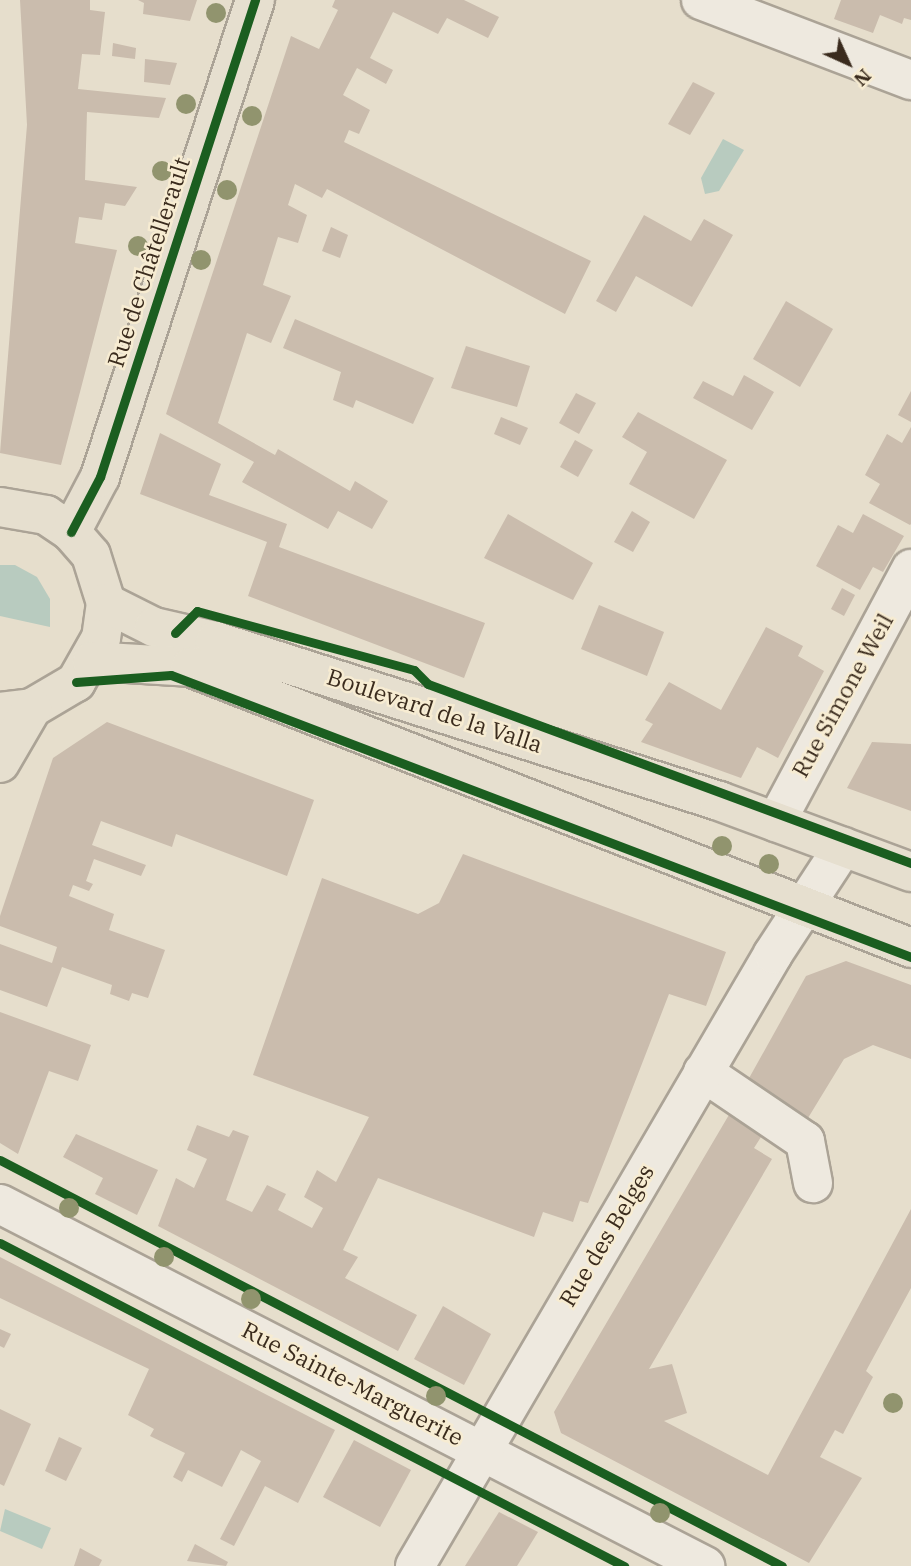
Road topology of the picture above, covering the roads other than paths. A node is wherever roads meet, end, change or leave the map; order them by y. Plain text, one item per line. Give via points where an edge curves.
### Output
1 (255, 0) edge
2 (701, 0) edge
3 (911, 80) edge
4 (0, 507) edge
5 (71, 532) junction
6 (911, 569) edge
7 (106, 603) junction
8 (92, 661) junction
9 (16, 710) edge
10 (0, 763) edge
11 (776, 822) junction
12 (843, 847) junction
13 (911, 872) edge
14 (804, 907) junction
15 (911, 948) edge
16 (703, 1072) junction
17 (813, 1183) dead end
18 (0, 1204) edge
19 (480, 1448) junction
20 (415, 1566) edge
21 (705, 1566) edge

1 - 5 main road, Rue de Châtellerault via 100,477
2 - 3 street
4 - 5 main road via 46,515
5 - 7 main road via 91,555
6 - 11 street, Rue Simone Weil
7 - 8 main road
7 - 11 main road, Boulevard de la Valla via 154,627 215,641
8 - 9 main road via 76,681
8 - 14 main road, Boulevard de la Valla via 190,667
9 - 10 main road
11 - 12 main road, Boulevard de la Valla
12 - 13 main road, Boulevard de la Valla
12 - 14 street
14 - 15 main road, Boulevard de la Valla
14 - 16 street, Rue des Belges
16 - 17 street via 805,1140
16 - 19 street, Rue des Belges
18 - 19 street, Rue Sainte-Marguerite
19 - 20 street, Rue des Belges
19 - 21 street, Rue Sainte-Marguerite

